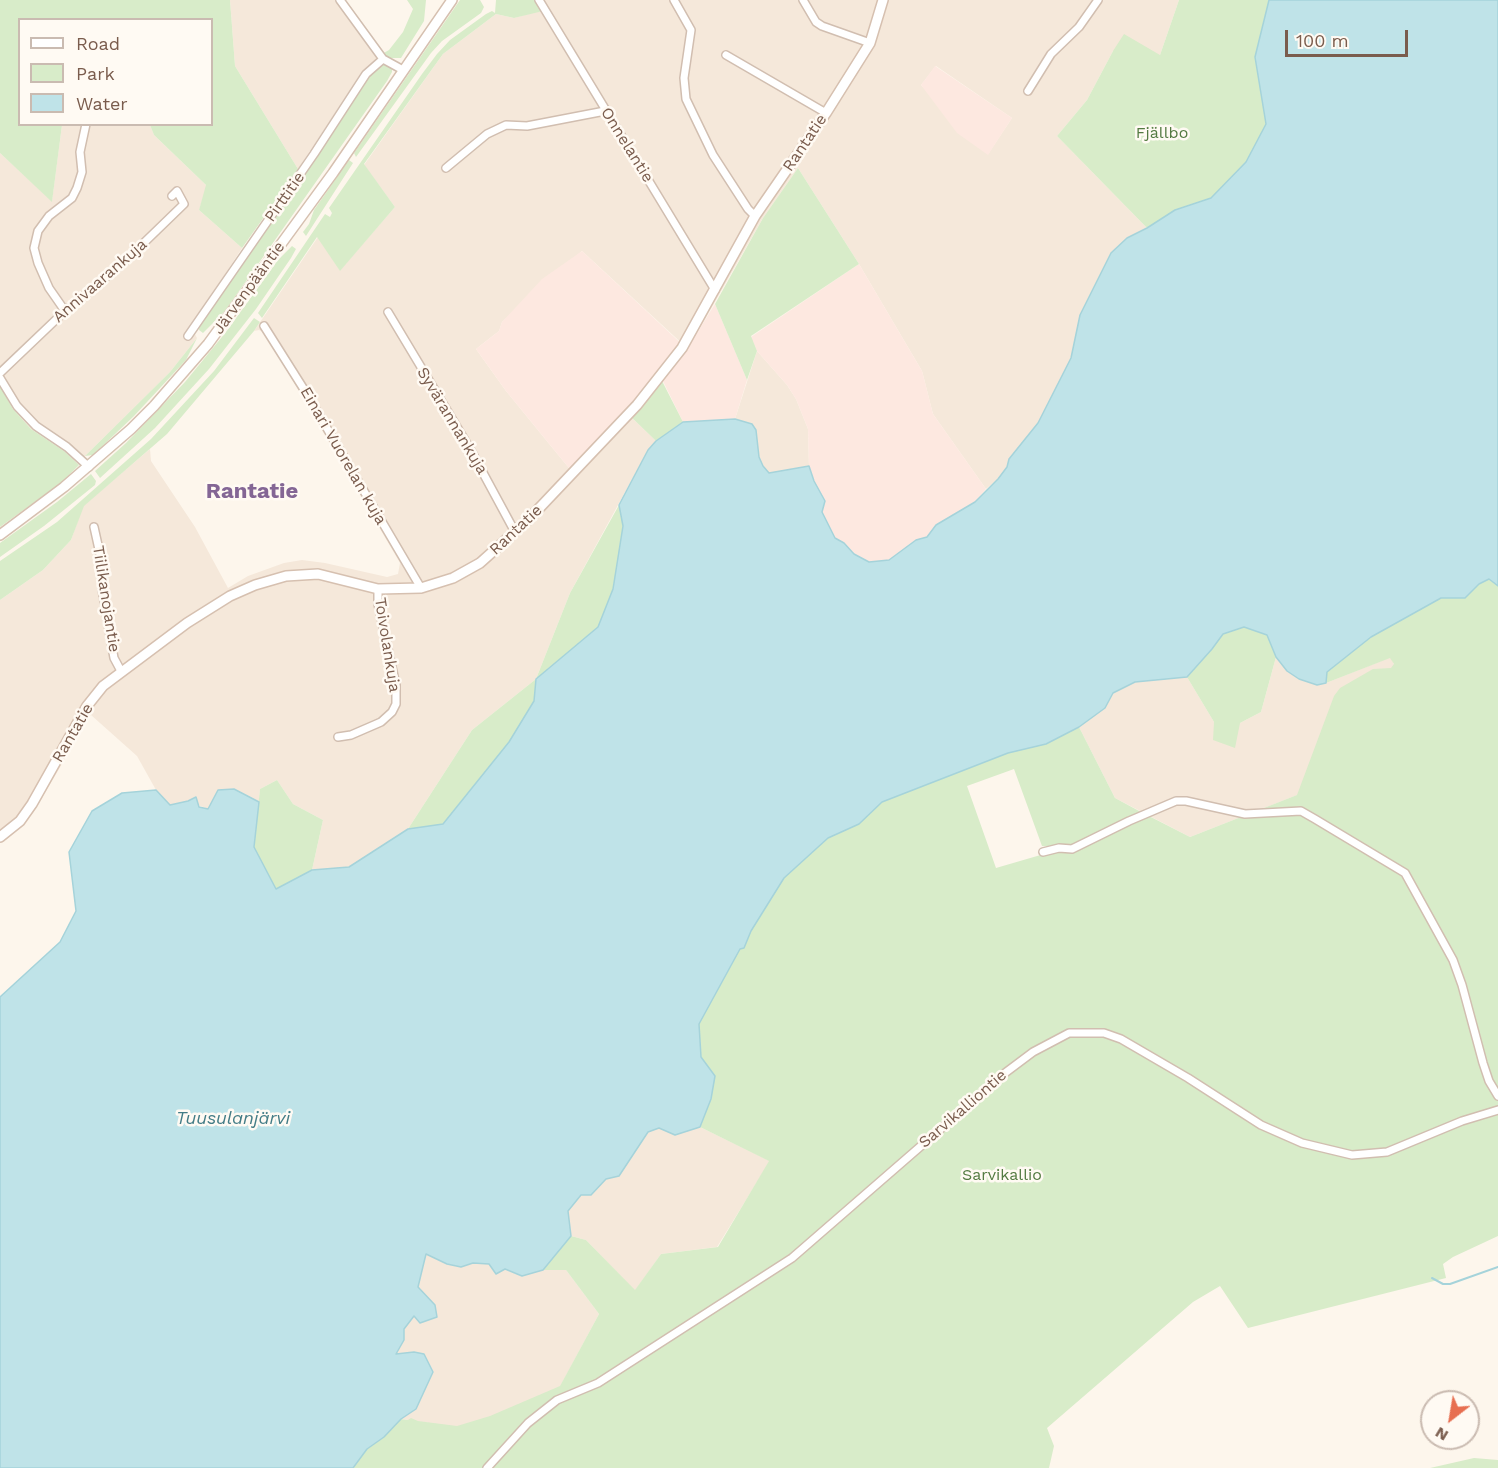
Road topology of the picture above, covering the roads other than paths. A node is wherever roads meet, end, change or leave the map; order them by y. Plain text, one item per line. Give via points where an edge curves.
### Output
1 (340, 0) edge
2 (452, 0) edge
3 (539, 0) edge
4 (674, 0) edge
5 (802, 0) edge
6 (883, 0) edge
7 (1098, 0) edge
8 (870, 44) junction
9 (726, 55) dead end
10 (382, 59) junction
11 (403, 70) junction
12 (1028, 91) dead end
13 (605, 111) junction
14 (826, 113) junction
15 (86, 126) edge
16 (446, 168) dead end
17 (172, 196) dead end
18 (755, 216) junction
19 (715, 290) junction
20 (65, 311) junction
21 (388, 312) dead end
22 (264, 326) dead end
23 (188, 336) dead end
24 (0, 373) edge
25 (0, 378) edge
26 (89, 467) junction
27 (94, 526) dead end
28 (515, 532) junction
29 (0, 535) edge
30 (421, 588) junction
31 (378, 589) junction
32 (121, 671) junction
33 (338, 737) dead end
34 (0, 837) edge
35 (1043, 852) dead end
36 (1498, 1096) edge
37 (1498, 1110) edge
38 (487, 1468) edge

1 - 10 street
2 - 11 street, Järvenpääntie
3 - 13 street, Onnelantie
4 - 18 street via 691,30 684,78 686,99 713,155
5 - 8 street via 822,26
6 - 8 street, Rantatie
7 - 12 street via 1079,27 1051,54
8 - 14 street, Rantatie
9 - 14 street
10 - 11 street
10 - 23 street, Pirttitie via 366,74
11 - 26 street, Järvenpääntie via 208,344 154,406
13 - 16 street via 535,125 506,125 487,134
13 - 19 street, Onnelantie
14 - 18 street, Rantatie
15 - 20 street via 77,188 72,198 49,216 38,231 34,248 49,288
17 - 20 street, Annivaarankuja via 177,191 184,204 121,265
18 - 19 street, Rantatie
19 - 28 street, Rantatie via 659,380
20 - 24 street, Annivaarankuja
21 - 28 street, Syvärannankuja
22 - 30 street, Einari Vuorelan kuja
25 - 26 street via 17,406 36,426
26 - 29 street, Järvenpääntie
27 - 32 street, Tiilikanojantie via 114,658
28 - 30 street, Rantatie via 480,563 453,578
30 - 31 street, Rantatie
31 - 32 street, Rantatie via 318,574 286,576 255,585 230,596
31 - 33 street, Toivolankuja via 396,704 381,722
32 - 34 street, Rantatie via 87,706 26,813
35 - 36 street via 1072,849 1176,801 1245,813 1301,811 1316,819 1405,873 1453,960 1483,1063
37 - 38 street, Sarvikalliontie via 1387,1152 1352,1155 1302,1143 1261,1125 1121,1039 1104,1033 1069,1033 1005,1073 792,1258 597,1383 557,1400

